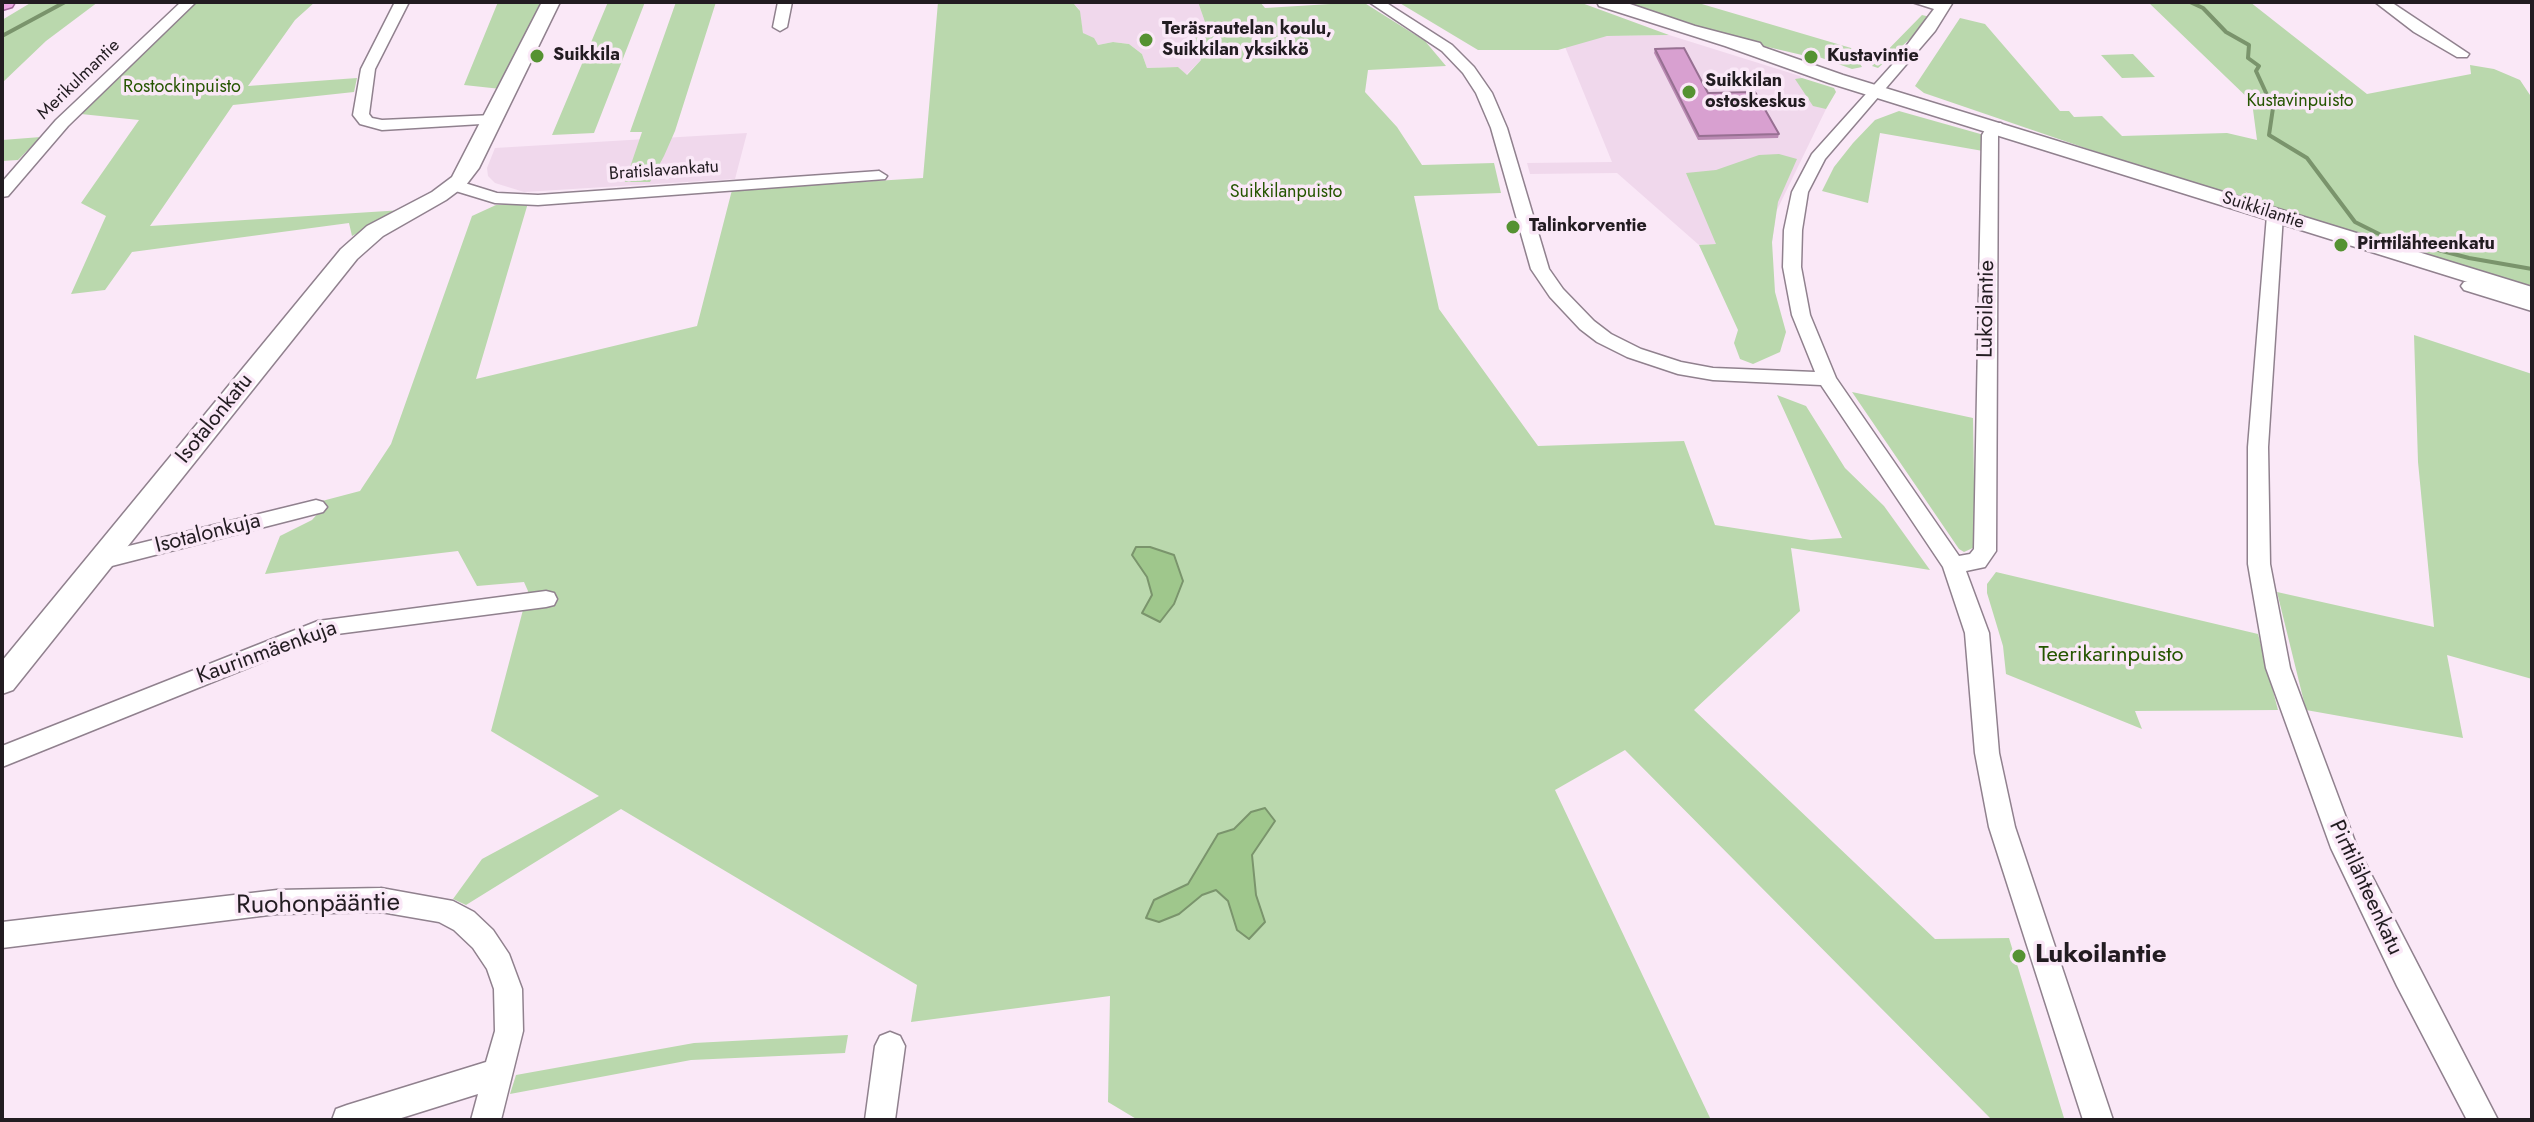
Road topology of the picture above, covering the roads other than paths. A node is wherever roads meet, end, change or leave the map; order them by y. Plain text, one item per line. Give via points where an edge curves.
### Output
1 (189, 2) edge
2 (402, 2) edge
3 (551, 2) edge
4 (785, 2) edge
5 (1376, 2) edge
6 (1606, 2) edge
7 (1919, 2) edge
8 (2382, 2) edge
9 (1944, 4) edge
10 (780, 27) dead end
11 (2462, 54) dead end
12 (1879, 88) junction
13 (493, 120) junction
14 (1995, 126) junction
15 (879, 176) dead end
16 (455, 185) junction
17 (2, 192) edge
18 (2275, 215) junction
19 (2470, 286) dead end
20 (2532, 295) edge
21 (2532, 305) edge
22 (1827, 379) junction
23 (316, 507) dead end
24 (100, 561) junction
25 (1953, 565) junction
26 (546, 599) dead end
27 (2, 682) edge
28 (2, 757) edge
29 (2, 935) edge
30 (890, 1046) dead end
31 (499, 1073) junction
32 (347, 1120) edge
33 (486, 1120) edge
34 (880, 1120) edge
35 (2098, 1120) edge
36 (2483, 1120) edge

1 - 17 street, Merikulmantie via 62,123
2 - 13 street via 368,69 361,115 382,125
3 - 13 street
4 - 10 street
5 - 22 street via 1447,48 1469,70 1499,128 1540,269 1587,325 1634,353 1678,368
6 - 12 main road, Suikkilantie
7 - 9 street
8 - 11 street
9 - 12 street
12 - 14 main road, Suikkilantie
12 - 22 street via 1818,157 1800,192 1793,230 1792,267 1801,315
13 - 16 street
14 - 18 main road, Suikkilantie
14 - 25 street, Lukoilantie via 1990,135 1985,551 1977,561
15 - 16 street, Bratislavankatu via 538,200 495,198
16 - 24 street, Isotalonkatu via 355,248
18 - 20 main road, Suikkilantie
18 - 36 street, Pirttilähteenkatu via 2258,447 2259,564 2278,668 2344,848
19 - 21 street
22 - 25 street
23 - 24 street, Isotalonkuja
24 - 27 street, Isotalonkatu
25 - 35 street via 1977,633 1987,753 2002,827
26 - 28 street, Kaurinmäenkuja via 326,627
29 - 31 street, Ruohonpääntie via 277,902 381,900 443,910 475,930 503,975 511,1014
30 - 34 street
31 - 32 street
31 - 33 street, Ruohonpääntie

